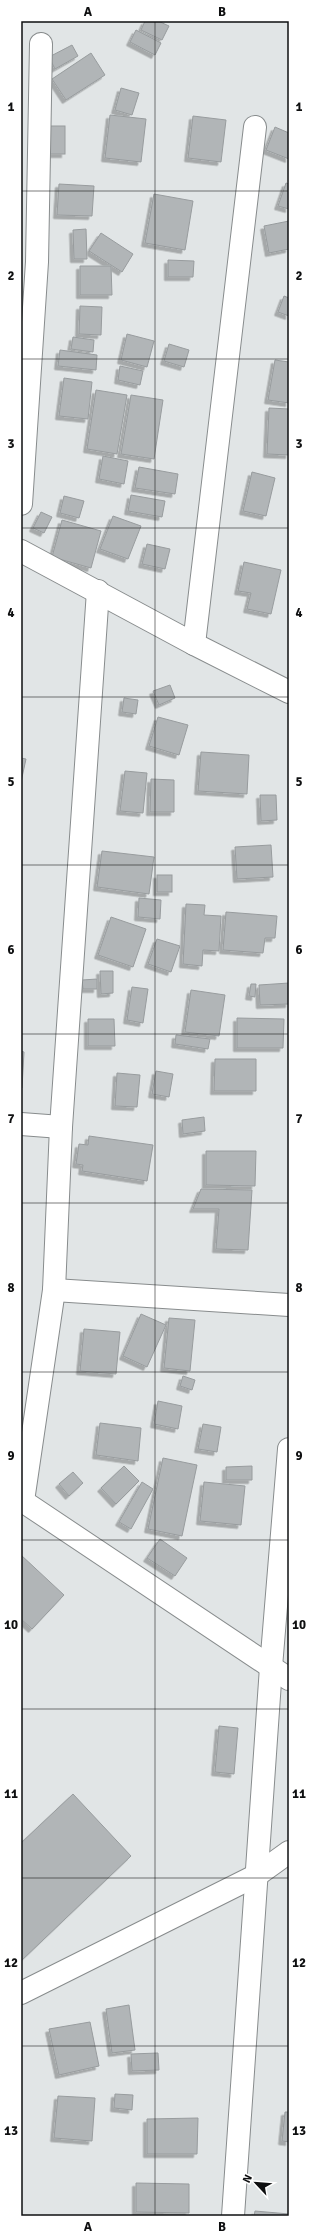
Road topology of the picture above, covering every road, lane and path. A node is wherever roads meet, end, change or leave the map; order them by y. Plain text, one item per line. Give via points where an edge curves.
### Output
1 (41, 44) dead end
2 (255, 127) dead end
3 (21, 504) edge
4 (21, 551) edge
5 (98, 591) junction
6 (194, 644) junction
7 (289, 692) edge
8 (21, 1124) edge
9 (61, 1127) junction
10 (54, 1290) junction
11 (289, 1305) edge
12 (289, 1448) edge
13 (22, 1501) edge
14 (271, 1667) junction
15 (289, 1679) edge
16 (289, 1852) edge
17 (257, 1875) junction
18 (21, 1994) edge
19 (233, 2216) edge

1 - 3 street via 37,262
2 - 6 street
4 - 5 street
5 - 6 street
5 - 9 street
6 - 7 street
8 - 9 street
9 - 10 street
10 - 11 street
10 - 13 street
12 - 14 street
13 - 14 street
14 - 15 street
14 - 17 street
16 - 17 street
17 - 18 street
17 - 19 street

